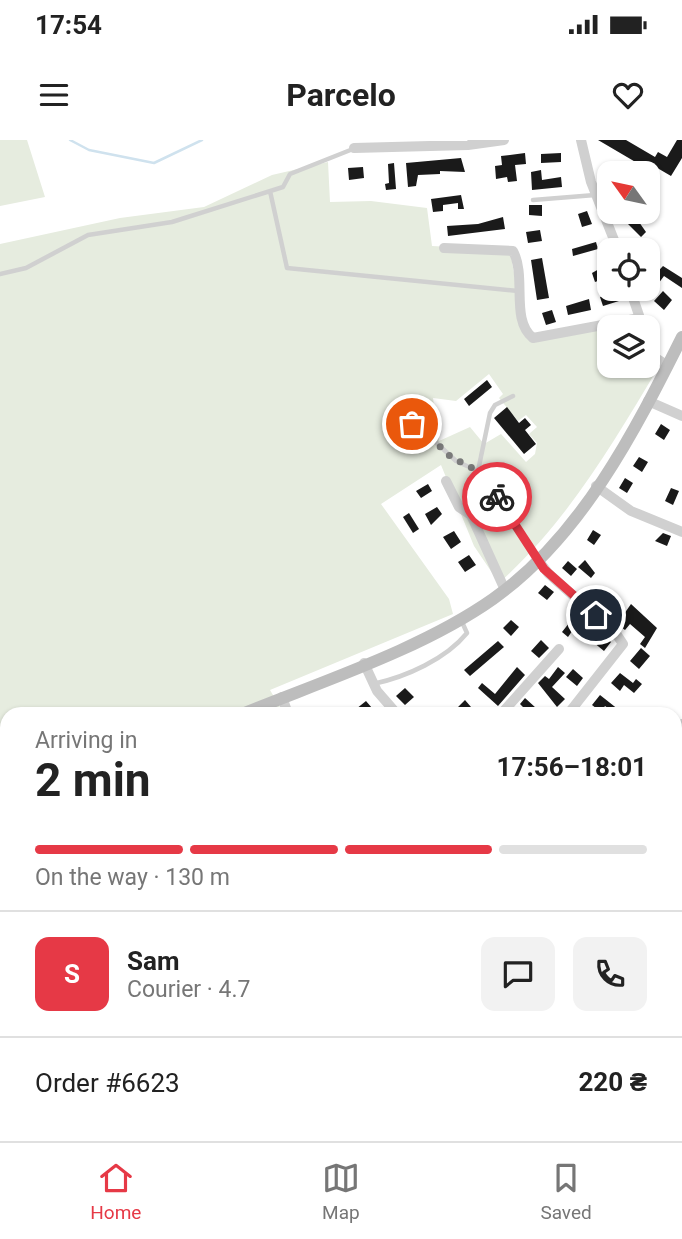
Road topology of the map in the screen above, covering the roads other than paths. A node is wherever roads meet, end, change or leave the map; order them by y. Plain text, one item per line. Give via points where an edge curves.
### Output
1 (504, 140) edge
2 (580, 140) edge
3 (354, 148) joint
4 (270, 191) junction
5 (596, 195) junction
6 (533, 200) dead end
7 (613, 238) edge
8 (444, 248) dead end
9 (0, 274) edge
10 (522, 291) junction
11 (597, 329) edge
12 (682, 337) edge
13 (660, 361) edge
14 (668, 366) junction
15 (513, 396) dead end
16 (648, 401) junction
17 (682, 416) edge
18 (412, 424) dead end
19 (478, 471) junction
20 (446, 481) dead end
21 (596, 486) junction
22 (682, 532) edge
23 (538, 560) junction
24 (505, 590) junction
25 (461, 619) junction
26 (559, 649) dead end
27 (364, 663) junction
28 (372, 684) junction
29 (282, 697) junction
30 (258, 707) edge
31 (286, 707) edge
32 (391, 707) edge
33 (506, 707) edge
34 (574, 707) edge

1 - 3 street
2 - 5 street
3 - 4 lane via 290,174 283,187
4 - 9 lane via 172,222 88,235 26,268
4 - 10 lane via 287,268
5 - 6 lane
5 - 7 street
8 - 10 street via 513,251
10 - 11 street via 522,322 528,334 536,338
12 - 14 street
13 - 14 street
14 - 16 street
15 - 19 lane via 490,413
16 - 17 street
16 - 21 street
18 - 19 lane via 457,461
19 - 23 lane
20 - 24 street via 459,507 471,514
21 - 22 street via 631,511
21 - 23 street
23 - 24 street
23 - 34 street via 623,644
24 - 25 street
25 - 27 street
25 - 28 lane via 467,633 456,647 388,681
26 - 33 street
27 - 28 street
27 - 29 street
28 - 32 street
29 - 30 street
29 - 31 street

